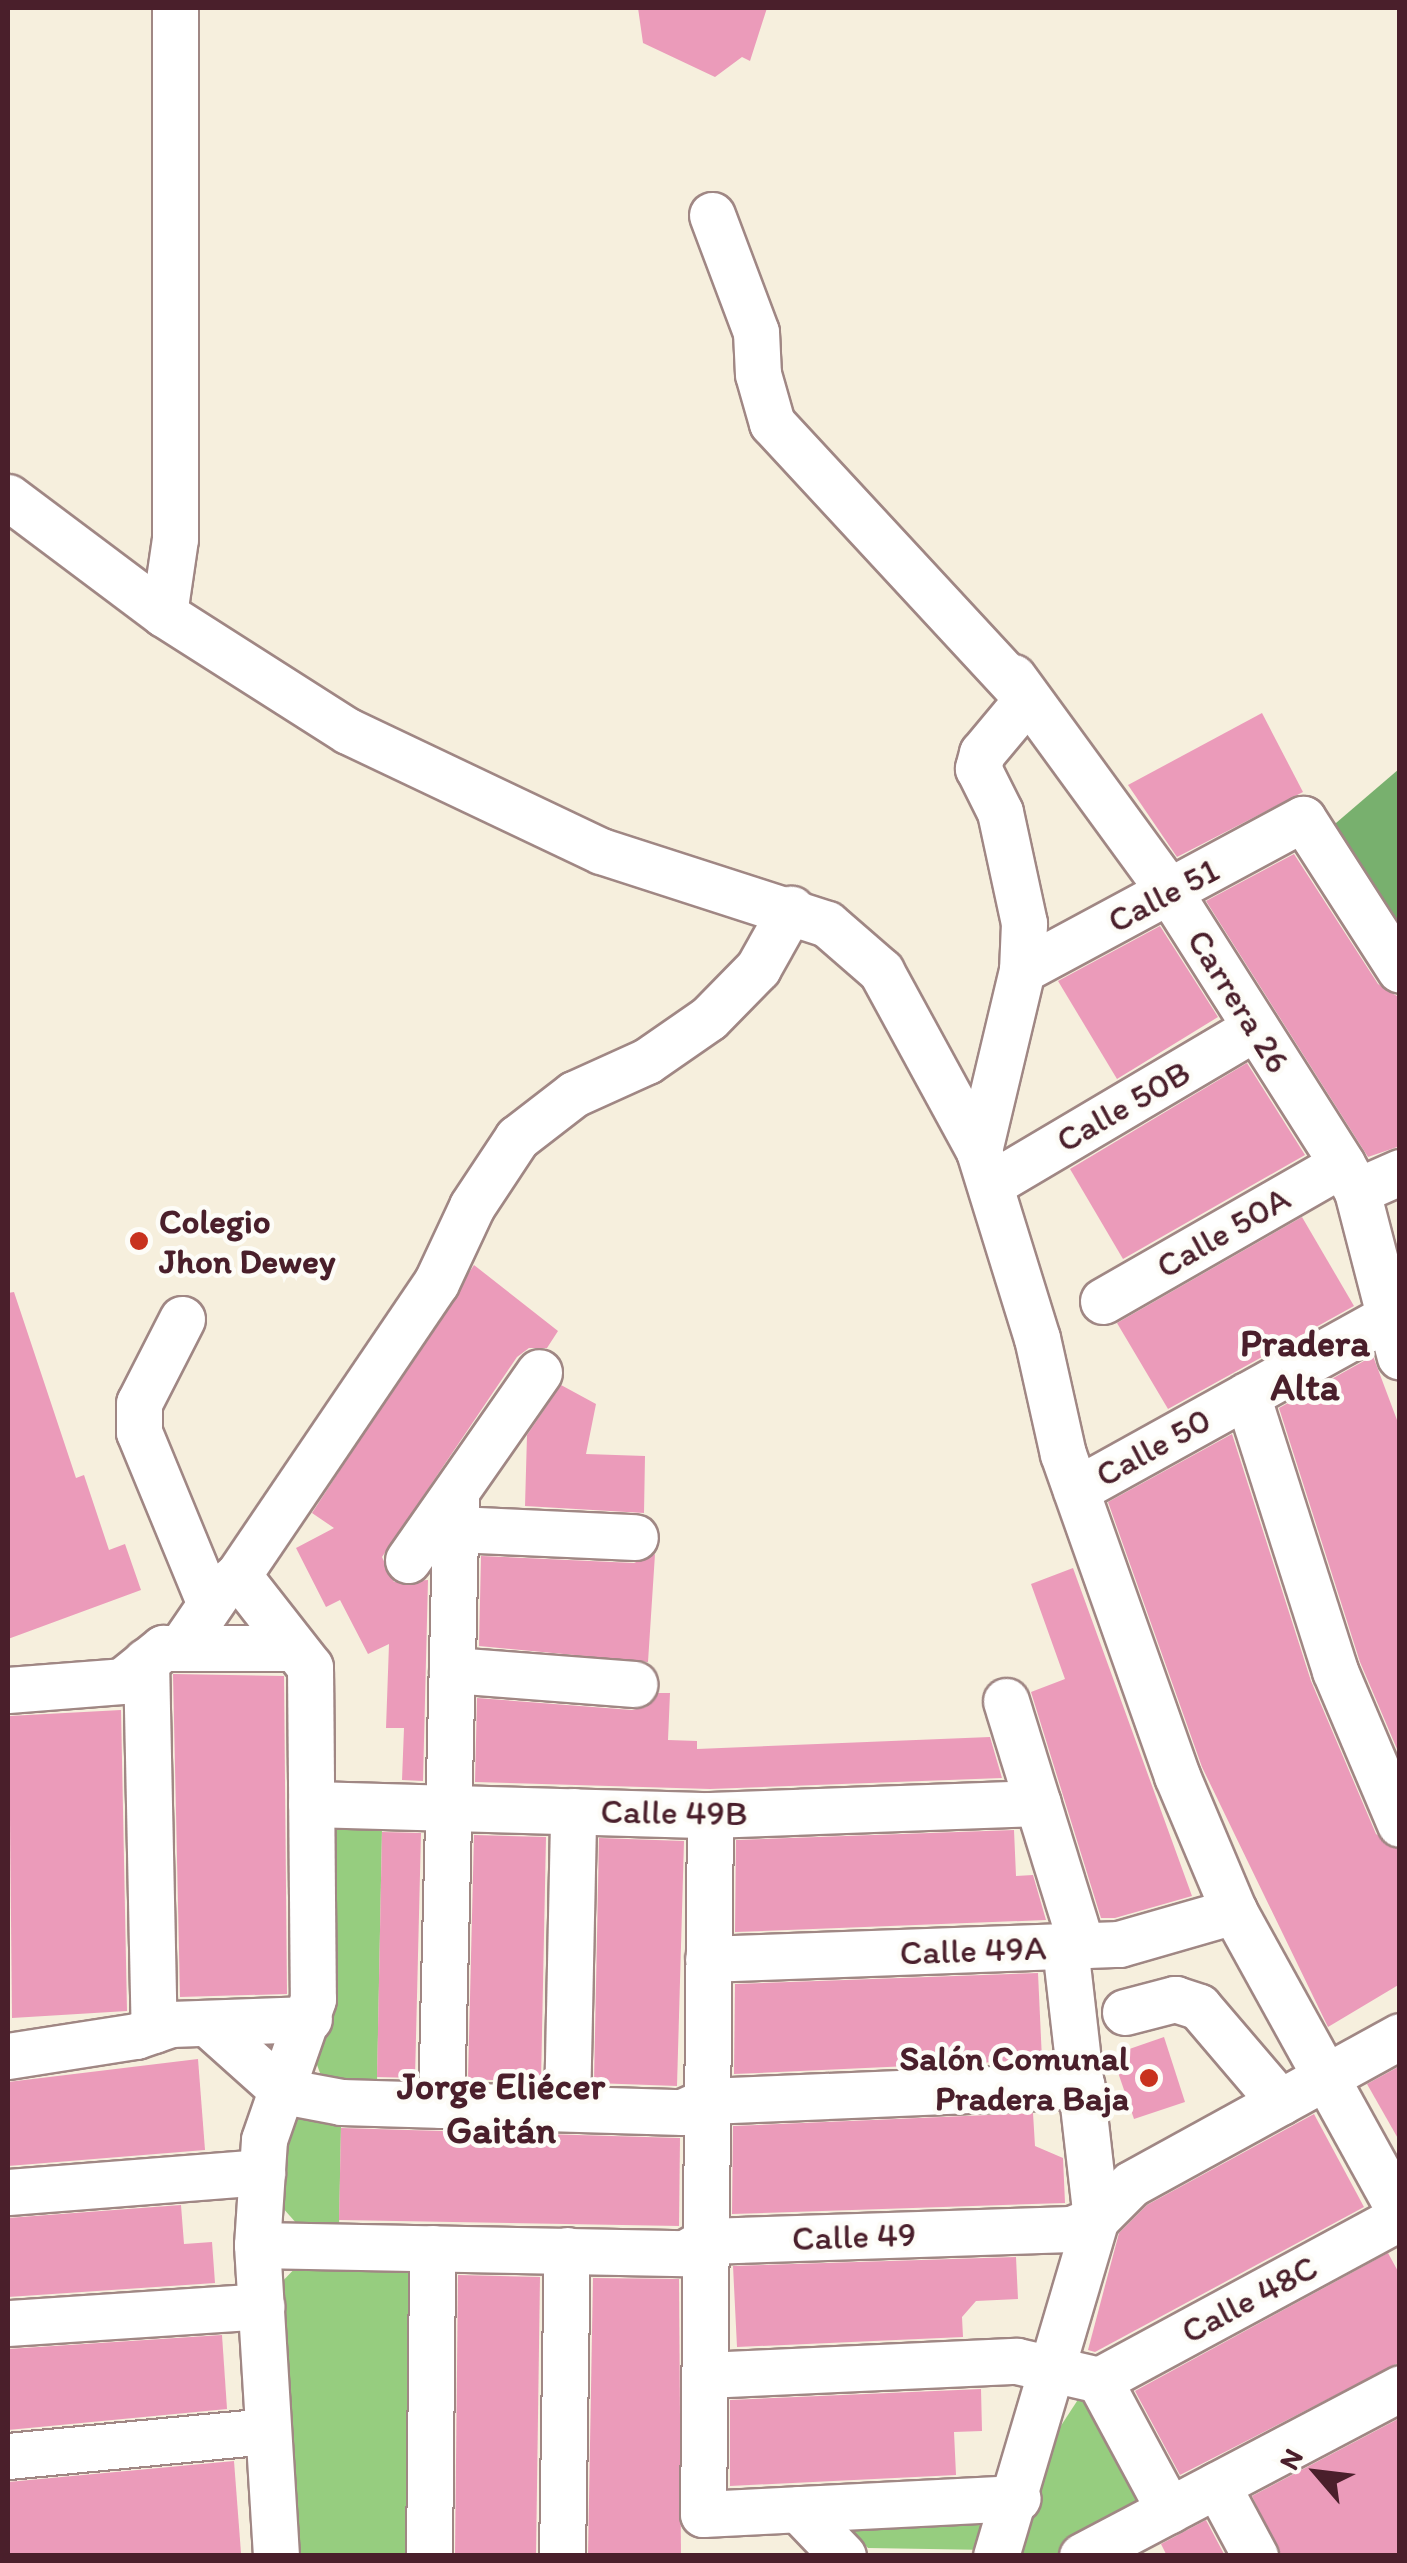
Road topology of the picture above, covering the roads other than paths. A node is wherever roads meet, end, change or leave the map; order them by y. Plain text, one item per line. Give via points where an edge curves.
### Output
1 (174, 8) edge
2 (712, 214) dead end
3 (8, 497) edge
4 (164, 614) junction
5 (1013, 678) junction
6 (1169, 891) junction
7 (790, 909) junction
8 (1022, 970) junction
9 (1400, 970) edge
10 (1255, 1028) junction
11 (985, 1167) junction
12 (1400, 1172) edge
13 (1349, 1178) junction
14 (1104, 1301) dead end
15 (182, 1320) dead end
16 (1394, 1337) edge
17 (539, 1372) dead end
18 (1247, 1395) junction
19 (1076, 1490) junction
20 (456, 1512) junction
21 (636, 1537) dead end
22 (408, 1560) dead end
23 (224, 1589) junction
24 (292, 1648) junction
25 (164, 1654) junction
26 (452, 1670) junction
27 (634, 1684) dead end
28 (8, 1690) edge
29 (1006, 1702) dead end
30 (1038, 1803) junction
31 (311, 1804) junction
32 (448, 1808) junction
33 (574, 1811) junction
34 (710, 1815) junction
35 (1400, 1824) edge
36 (1234, 1911) junction
37 (1074, 1946) junction
38 (708, 1959) junction
39 (1125, 2012) dead end
40 (309, 2019) junction
41 (207, 2022) junction
42 (154, 2030) junction
43 (1400, 2036) edge
44 (8, 2056) edge
45 (1329, 2075) junction
46 (1082, 2085) junction
47 (283, 2091) junction
48 (707, 2101) junction
49 (1280, 2102) junction
50 (440, 2105) junction
51 (567, 2108) junction
52 (262, 2172) junction
53 (8, 2192) edge
54 (1400, 2215) edge
55 (1096, 2219) junction
56 (706, 2241) junction
57 (257, 2245) junction
58 (432, 2248) junction
59 (566, 2250) junction
60 (261, 2306) junction
61 (8, 2323) edge
62 (1054, 2368) junction
63 (704, 2376) junction
64 (1098, 2380) junction
65 (1400, 2388) edge
66 (268, 2432) junction
67 (8, 2456) edge
68 (1218, 2484) junction
69 (1018, 2498) junction
70 (798, 2509) junction
71 (1170, 2510) junction
72 (276, 2556) edge
73 (429, 2556) edge
74 (562, 2556) edge
75 (842, 2556) edge
76 (996, 2556) edge
77 (1082, 2556) edge
78 (1255, 2556) edge

1 - 4 street via 175,540
2 - 5 street, Carrera 26 via 756,332 758,374 772,424 938,609
3 - 4 street
4 - 7 street via 348,730 466,791 601,851
5 - 6 street, Carrera 26
5 - 8 street via 1023,704 978,768 1000,812 1012,861 1024,922
6 - 8 street, Calle 51
6 - 9 street, Calle 51 via 1303,819
6 - 10 street, Carrera 26
7 - 11 street via 827,924 881,971
7 - 23 street via 738,993 647,1062 574,1094 517,1138 472,1206 436,1282
8 - 11 street
10 - 11 street, Calle 50B
10 - 13 street, Carrera 26
11 - 19 street
12 - 13 street, Calle 50A
13 - 14 street, Calle 50A
13 - 16 street, Carrera 26
15 - 23 street via 139,1403 138,1432
16 - 18 street, Calle 50
17 - 20 street
18 - 19 street, Calle 50
18 - 35 street via 1335,1671
19 - 36 street via 1177,1776
20 - 21 street
20 - 22 street
20 - 26 street
23 - 24 street
23 - 25 street
24 - 25 street
24 - 31 street via 310,1667
25 - 28 street via 122,1680
25 - 42 street
26 - 27 street
26 - 32 street
29 - 30 street
30 - 34 street, Calle 49B
30 - 37 street
31 - 32 street, Calle 49B
31 - 40 street
32 - 33 street, Calle 49B
32 - 50 street
33 - 34 street, Calle 49B
33 - 51 street
34 - 38 street
36 - 37 street, Calle 49A via 1118,1944
36 - 45 street
37 - 38 street, Calle 49A
37 - 46 street
38 - 48 street
39 - 49 street via 1175,1999 1199,2007
40 - 41 street
40 - 47 street
41 - 42 street
41 - 47 street
42 - 44 street
43 - 45 street
45 - 49 street
45 - 54 street
46 - 48 street
46 - 55 street
47 - 50 street via 340,2102
47 - 52 street via 264,2140
48 - 51 street via 682,2112
48 - 56 street
49 - 55 street via 1131,2184
50 - 51 street
52 - 53 street
52 - 57 street
54 - 64 street, Calle 48C
55 - 56 street, Calle 49 via 1071,2229
55 - 62 street
56 - 59 street, Calle 49 via 685,2252
56 - 63 street
57 - 58 street, Calle 49
57 - 60 street
58 - 59 street, Calle 49
58 - 73 street
59 - 74 street
60 - 61 street
60 - 66 street
62 - 63 street via 1017,2361
62 - 64 street
62 - 69 street
63 - 70 street via 703,2514
64 - 71 street
65 - 68 street
66 - 67 street
66 - 72 street
68 - 71 street
68 - 78 street
69 - 70 street
69 - 76 street
70 - 75 street
71 - 77 street

